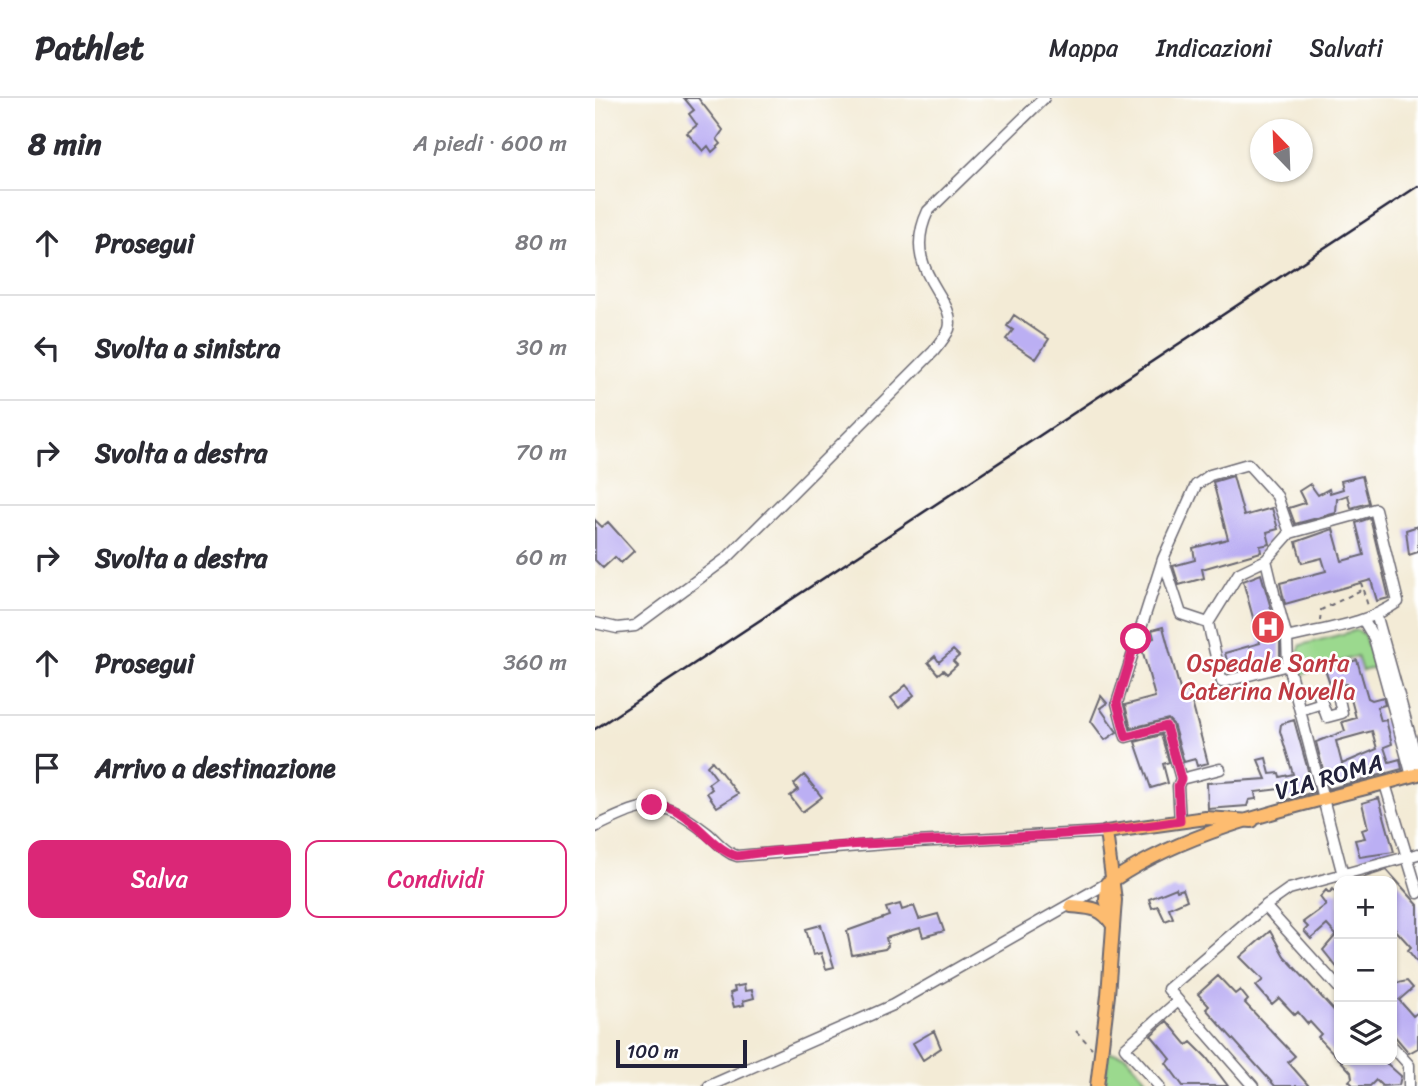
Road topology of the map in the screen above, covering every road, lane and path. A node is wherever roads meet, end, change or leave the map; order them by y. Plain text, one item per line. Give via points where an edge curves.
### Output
1 (1044, 98) edge
2 (1290, 533) junction
3 (1163, 559) junction
4 (1266, 560) junction
5 (1361, 583) dead end
6 (1363, 589) junction
7 (1368, 606) dead end
8 (1377, 617) junction
9 (1364, 621) junction
10 (595, 623) edge
11 (1208, 623) junction
12 (1325, 628) junction
13 (1287, 638) junction
14 (1288, 665) junction
15 (1322, 703) dead end
16 (1300, 710) junction
17 (1415, 768) edge
18 (1220, 769) dead end
19 (1181, 779) junction
20 (1385, 783) junction
21 (1324, 800) junction
22 (1180, 821) junction
23 (1252, 821) junction
24 (595, 827) edge
25 (1107, 832) junction
26 (1418, 854) edge
27 (1406, 858) junction
28 (1343, 875) junction
29 (1111, 881) junction
30 (1418, 892) edge
31 (1071, 906) junction
32 (1265, 906) junction
33 (1112, 921) junction
34 (1334, 982) edge
35 (1178, 1001) junction
36 (1397, 1050) edge
37 (1414, 1062) edge
38 (709, 1086) edge
39 (1097, 1086) edge
40 (1159, 1086) edge
41 (1253, 1086) edge
42 (1409, 1086) edge

1 - 10 street via 928,211 919,229 923,270 947,306 949,317 949,330 933,352 727,558 635,626
2 - 3 street via 1277,496 1248,464 1210,475 1196,485
2 - 4 street
2 - 8 street via 1375,509 1398,602
3 - 11 street via 1181,614
3 - 19 street via 1117,703 1126,737 1166,726
4 - 11 street via 1239,573
4 - 13 street
5 - 6 path
6 - 7 path
6 - 12 path via 1321,610 1318,617
8 - 9 street
8 - 17 street
9 - 12 street
9 - 17 street via 1374,638
11 - 14 street via 1222,682
12 - 13 street
13 - 14 street
14 - 16 street
15 - 16 street
16 - 21 street
17 - 20 main road, VIA ROMA
18 - 19 street
19 - 22 street
20 - 21 main road, VIA ROMA
20 - 27 street
21 - 23 main road, VIA ROMA
21 - 28 street
22 - 23 main road via 1230,817
22 - 25 main road
23 - 29 main road, VIA ROMA via 1158,854
24 - 25 street via 638,808 660,804 737,856
25 - 29 main road
26 - 27 street
27 - 28 street
27 - 30 street
28 - 32 street via 1289,889
29 - 31 street
29 - 33 main road via 1106,900
31 - 33 main road via 1096,909
31 - 38 street via 893,1006
32 - 34 street
32 - 35 street via 1168,989
33 - 39 main road
35 - 40 street via 1125,1048
35 - 41 street
36 - 37 street
37 - 42 street

